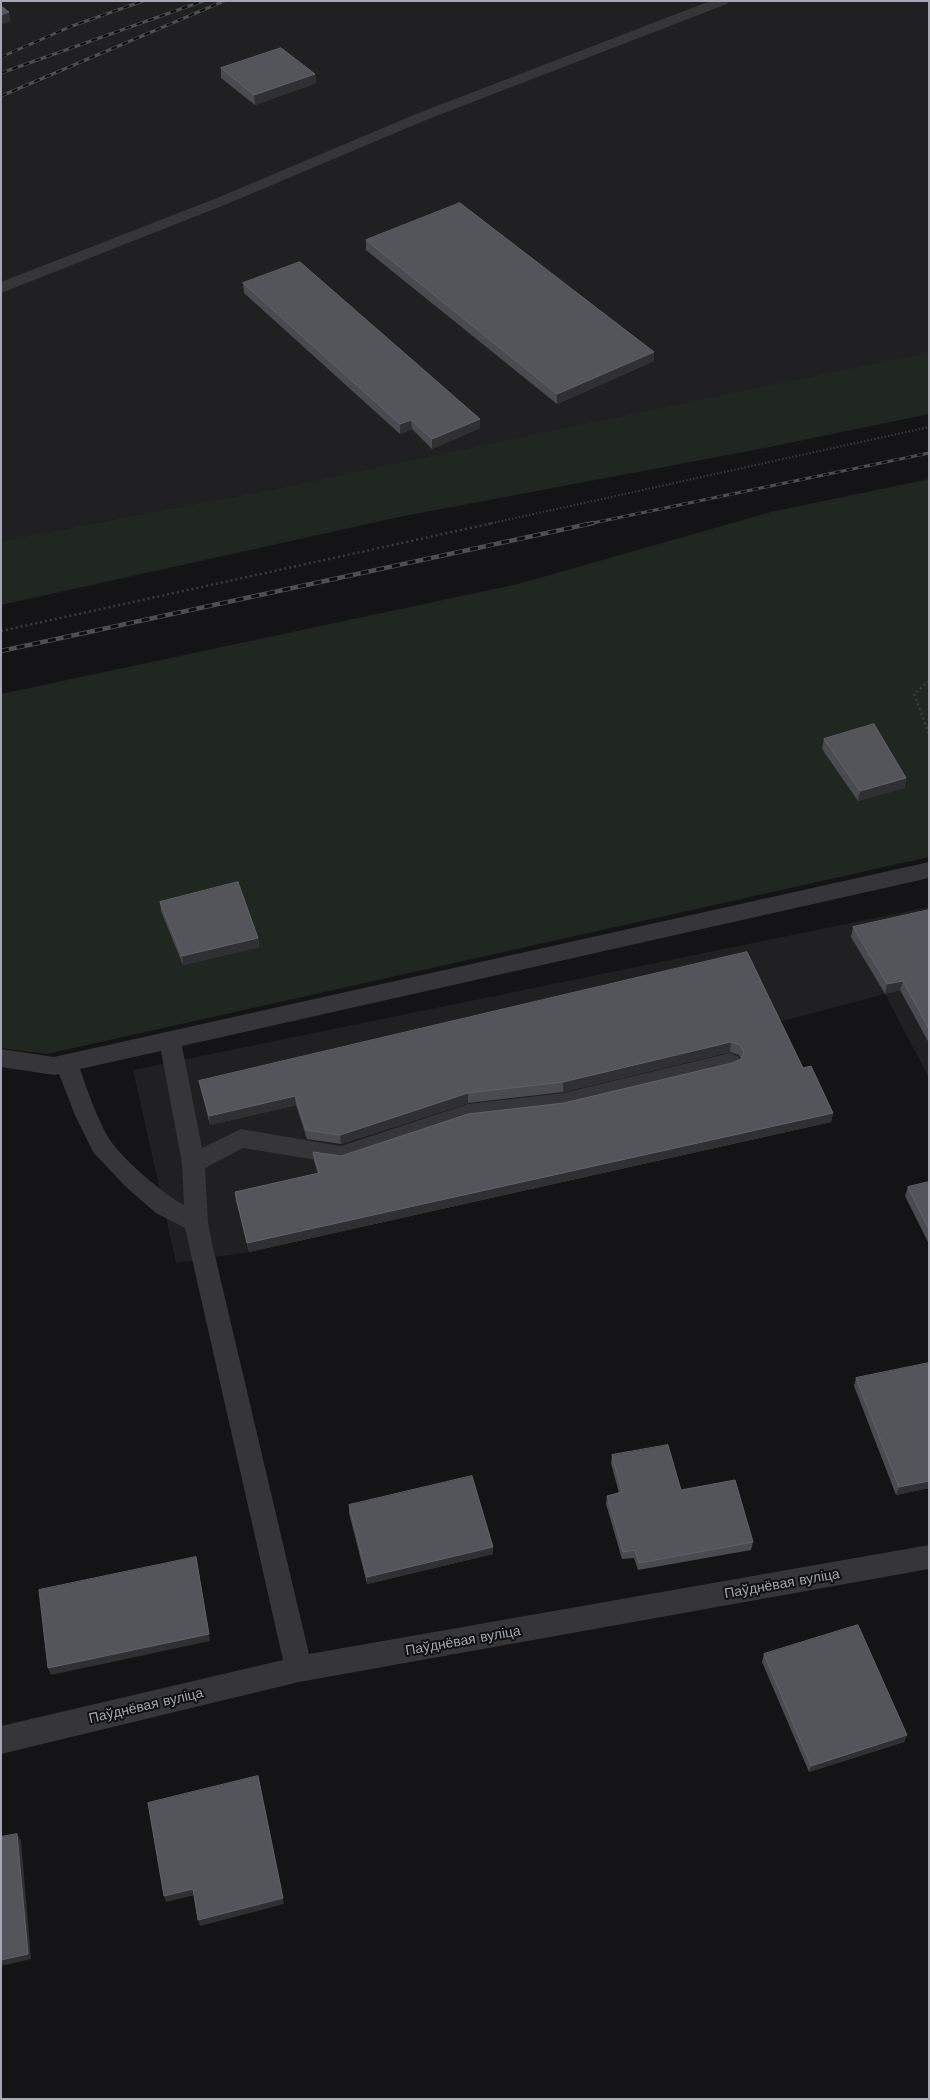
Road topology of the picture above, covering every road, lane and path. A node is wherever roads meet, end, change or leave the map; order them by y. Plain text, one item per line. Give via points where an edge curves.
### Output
1 (722, 1) edge
2 (1, 288) edge
3 (929, 427) edge
4 (1, 631) edge
5 (929, 681) edge
6 (929, 734) edge
7 (929, 870) edge
8 (170, 1040) junction
9 (1, 1058) edge
10 (730, 1062) edge
11 (67, 1065) junction
12 (193, 1163) junction
13 (196, 1222) junction
14 (929, 1557) edge
15 (299, 1669) junction
16 (1, 1740) edge

1 - 2 street via 421,117 222,201
3 - 4 path
5 - 6 path via 914,694
7 - 8 street
8 - 11 street
8 - 12 street
9 - 11 street via 54,1066
10 - 12 street via 563,1102 468,1113 341,1155 241,1138
11 - 13 street via 86,1115 101,1145 134,1180 164,1206
12 - 13 street
13 - 15 street
14 - 15 street, Паўднёвая вуліца
15 - 16 street, Паўднёвая вуліца

